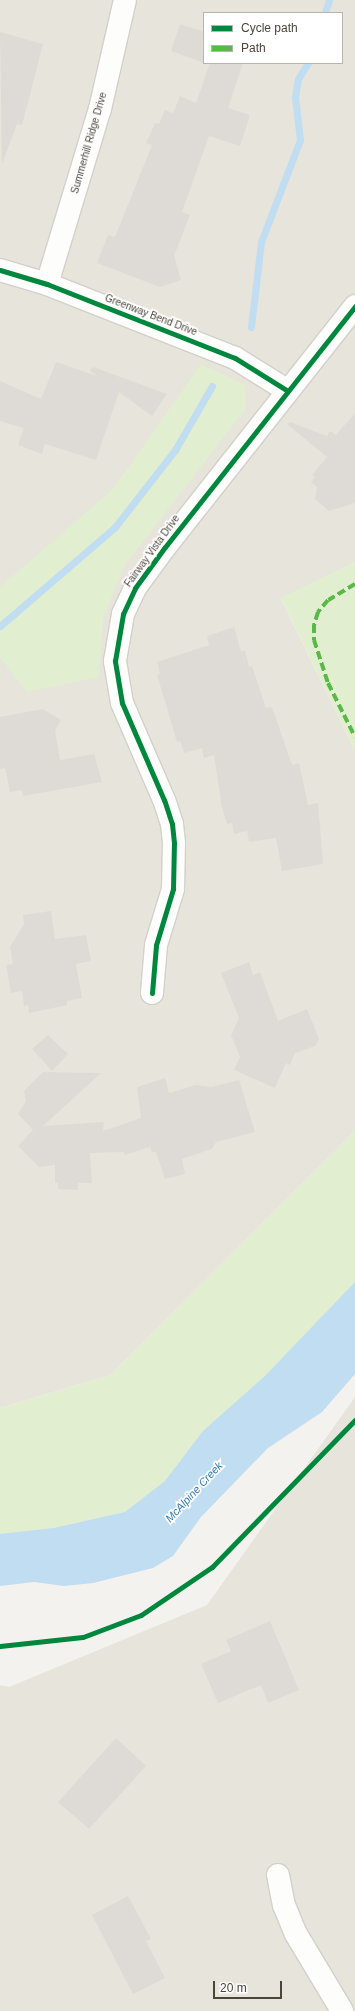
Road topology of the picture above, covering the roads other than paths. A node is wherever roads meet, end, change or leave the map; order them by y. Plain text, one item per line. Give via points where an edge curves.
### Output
1 (125, 0) edge
2 (0, 270) edge
3 (47, 284) junction
4 (355, 306) edge
5 (288, 391) junction
6 (152, 993) dead end
7 (278, 1875) dead end
8 (342, 2011) edge

1 - 3 street, Summerhill Ridge Drive via 100,109
2 - 3 street, Greenway Bend Drive
3 - 5 street, Greenway Bend Drive via 235,358
4 - 5 street, Fairway Vista Drive
5 - 6 street, Fairway Vista Drive via 135,588 117,639 115,661 122,703 164,800 174,836 173,889 156,945
7 - 8 street via 284,1905 296,1934

